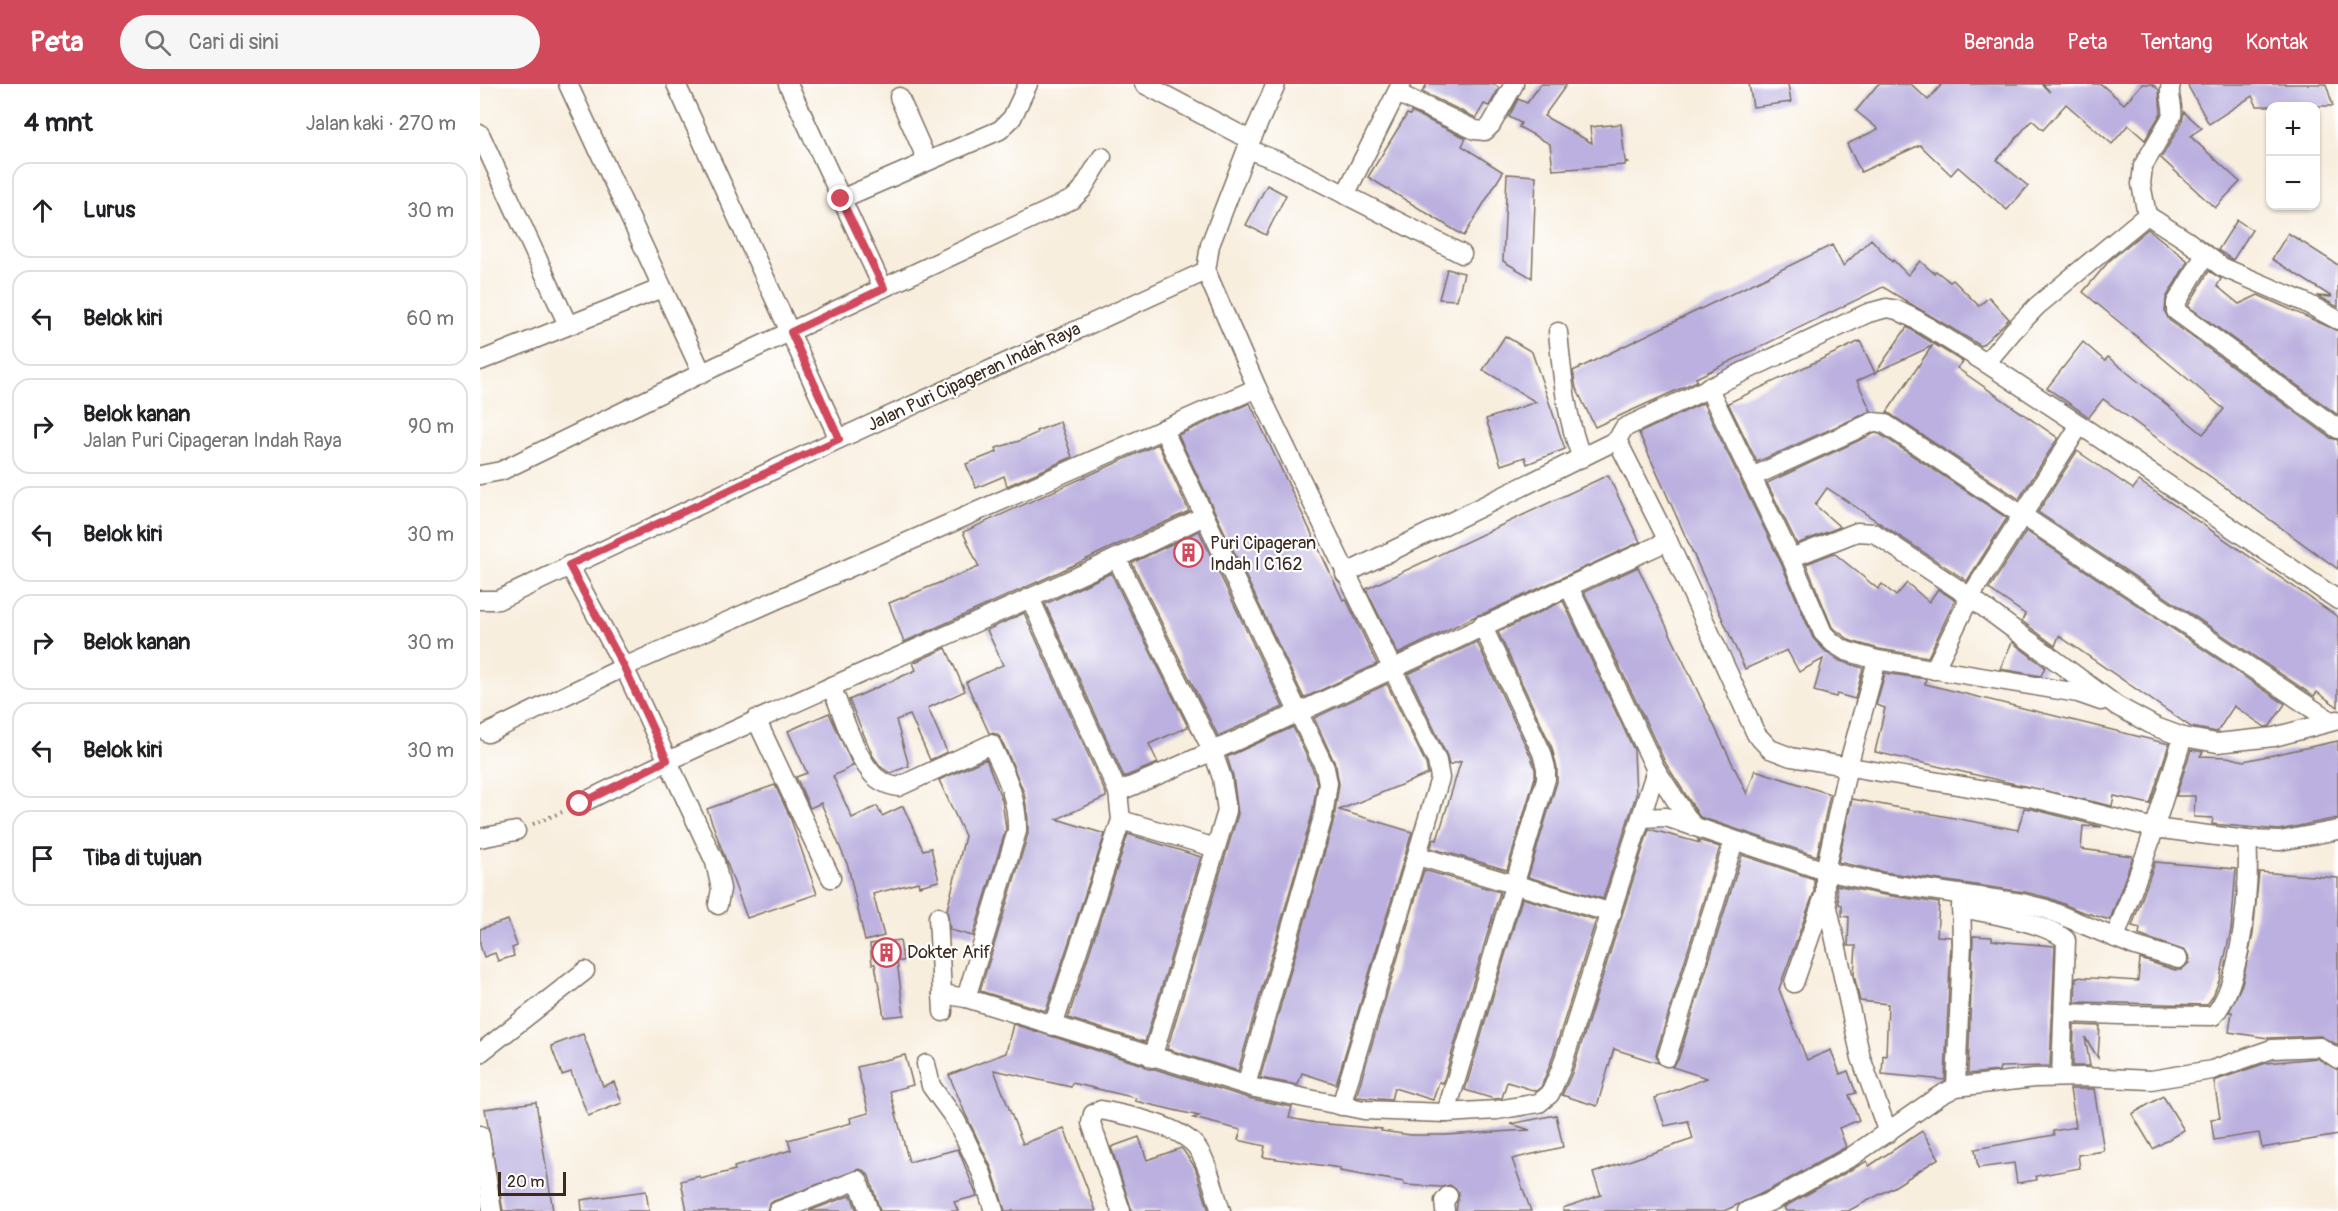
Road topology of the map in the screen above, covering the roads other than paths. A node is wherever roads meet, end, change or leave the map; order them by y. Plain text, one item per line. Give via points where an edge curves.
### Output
1 (568, 84) edge
2 (676, 84) edge
3 (788, 84) edge
4 (1028, 84) edge
5 (1144, 84) edge
6 (1276, 84) edge
7 (1514, 84) edge
8 (2171, 84) edge
9 (1399, 89) edge
10 (899, 97) dead end
11 (480, 134) edge
12 (1248, 144) junction
13 (1102, 157) dead end
14 (927, 160) junction
15 (1345, 195) junction
16 (841, 199) junction
17 (2147, 215) junction
18 (1462, 254) dead end
19 (2205, 255) junction
20 (1206, 271) junction
21 (662, 288) junction
22 (884, 288) junction
23 (2338, 320) edge
24 (568, 325) junction
25 (791, 332) junction
26 (1558, 332) dead end
27 (480, 361) edge
28 (1986, 363) junction
29 (702, 373) junction
30 (1708, 387) junction
31 (1257, 388) junction
32 (2080, 425) junction
33 (1163, 429) junction
34 (2338, 429) edge
35 (839, 439) junction
36 (1617, 440) junction
37 (1582, 458) junction
38 (480, 475) edge
39 (1752, 477) junction
40 (2022, 515) junction
41 (1204, 516) junction
42 (1668, 541) junction
43 (1791, 558) junction
44 (1117, 559) junction
45 (569, 565) junction
46 (1345, 574) junction
47 (1569, 587) junction
48 (1970, 597) junction
49 (1030, 598) junction
50 (480, 600) edge
51 (2338, 600) edge
52 (1482, 625) junction
53 (1877, 660) junction
54 (624, 667) junction
55 (1393, 669) junction
56 (1934, 670) junction
57 (831, 686) junction
58 (2117, 706) junction
59 (1299, 712) junction
60 (756, 719) junction
61 (2335, 721) edge
62 (488, 733) dead end
63 (2183, 737) junction
64 (1213, 752) junction
65 (667, 760) junction
66 (1848, 766) junction
67 (1656, 770) junction
68 (1118, 792) junction
69 (580, 804) road end
70 (1641, 818) junction
71 (1121, 820) junction
72 (1692, 825) junction
73 (2154, 828) junction
74 (2338, 830) edge
75 (516, 831) road end
76 (480, 838) edge
77 (2247, 840) junction
78 (1734, 841) junction
79 (1216, 848) junction
80 (1418, 856) junction
81 (1825, 871) junction
82 (831, 878) dead end
83 (1514, 883) junction
84 (1825, 894) junction
85 (1961, 901) junction
86 (718, 905) dead end
87 (1612, 913) junction
88 (938, 917) dead end
89 (2115, 938) junction
90 (2178, 959) dead end
91 (585, 970) dead end
92 (1794, 983) dead end
93 (966, 998) junction
94 (2065, 1013) junction
95 (1053, 1026) junction
96 (480, 1053) edge
97 (1667, 1057) dead end
98 (1152, 1058) junction
99 (2338, 1059) edge
100 (926, 1065) dead end
101 (2061, 1077) junction
102 (1246, 1085) junction
103 (1956, 1087) junction
104 (1341, 1106) junction
105 (1446, 1113) junction
106 (1888, 1133) junction
107 (480, 1135) edge
108 (482, 1168) edge
109 (492, 1211) edge
110 (778, 1211) edge
111 (869, 1211) edge
112 (994, 1211) edge
113 (1120, 1211) edge
114 (1221, 1211) edge
115 (1747, 1211) edge

1 - 21 street
2 - 25 street
3 - 16 street
4 - 14 street via 1012,118 1000,130
5 - 12 street
6 - 12 street
7 - 9 street via 1485,131 1475,130
8 - 17 street via 2172,116 2143,166 2141,184
9 - 15 street
10 - 14 street
11 - 24 street
12 - 15 street
12 - 20 street via 1210,245
13 - 22 street via 1073,199
14 - 16 street
15 - 18 street
16 - 22 street
17 - 19 street
17 - 28 street via 2037,306
19 - 23 street via 2222,267
19 - 34 street via 2176,303 2176,311
20 - 31 street
20 - 35 street, Jalan Puri Cipageran Indah Raya
21 - 24 street
21 - 29 street
22 - 25 street
24 - 27 street
25 - 29 street
25 - 35 street
26 - 37 street via 1564,384
28 - 30 street via 1915,319 1887,308 1868,313
28 - 32 street
29 - 38 street via 501,471
30 - 36 street via 1624,428
30 - 39 street
31 - 33 street
31 - 46 street
32 - 40 street
32 - 51 street
33 - 41 street
33 - 54 street
35 - 45 street, Jalan Puri Cipageran Indah Raya
36 - 37 street
36 - 42 street
37 - 46 street
39 - 40 street via 1874,422 1884,423
39 - 43 street
40 - 48 street
40 - 61 street
41 - 44 street
41 - 59 street
42 - 47 street
42 - 66 street via 1756,734 1770,749 1791,757
43 - 48 street via 1867,531
43 - 53 street via 1823,633 1846,651
44 - 49 street
44 - 64 street
45 - 50 street, Jalan Puri Cipageran Indah Raya via 498,600
45 - 54 street
46 - 55 street
47 - 52 street
47 - 67 street
48 - 56 street
48 - 58 street
49 - 57 street
49 - 68 street
52 - 55 street
52 - 83 street via 1546,768
53 - 56 street
53 - 66 street
54 - 62 street
54 - 65 street
55 - 59 street
55 - 80 street via 1437,760 1440,778
56 - 58 street via 2078,693
57 - 60 street
57 - 93 street via 870,772 887,784 898,787 991,744 1013,791 1017,831
58 - 63 street via 2156,728
59 - 64 street
59 - 102 street via 1328,783 1323,817
60 - 65 street
60 - 82 street
61 - 63 street via 2274,737 2217,743
63 - 73 street
64 - 68 street
64 - 79 street via 1227,811
65 - 69 street
65 - 86 street via 715,862 721,889
66 - 73 street via 2034,798
66 - 81 street
67 - 70 street
67 - 72 street
68 - 71 street
70 - 72 street via 1666,817
70 - 87 street
71 - 79 street
71 - 95 street
72 - 78 street
73 - 77 street
73 - 89 street
74 - 77 street via 2280,841
75 - 76 street
77 - 94 street via 2244,911 2236,960 2223,1001 2213,1016
78 - 81 street
78 - 97 street
79 - 98 street
80 - 83 street
80 - 104 street
81 - 84 street
81 - 85 street
83 - 87 street
83 - 105 street
84 - 92 street
84 - 106 street via 1861,1058
85 - 89 street via 2022,903
85 - 94 street via 2066,940
85 - 103 street
87 - 105 street via 1550,1094 1539,1103
88 - 93 street via 943,1003
89 - 90 street
91 - 96 street
93 - 95 street
94 - 101 street
95 - 98 street
98 - 102 street
99 - 101 street via 2320,1047 2272,1049 2212,1070 2160,1079
100 - 112 street via 931,1086 955,1119 982,1174
101 - 103 street
102 - 104 street
103 - 106 street
104 - 105 street
106 - 115 street via 1774,1200
107 - 108 street
108 - 109 street
110 - 111 street via 858,1180
113 - 114 street via 1091,1123 1093,1114 1101,1110 1127,1115 1190,1140 1199,1150

